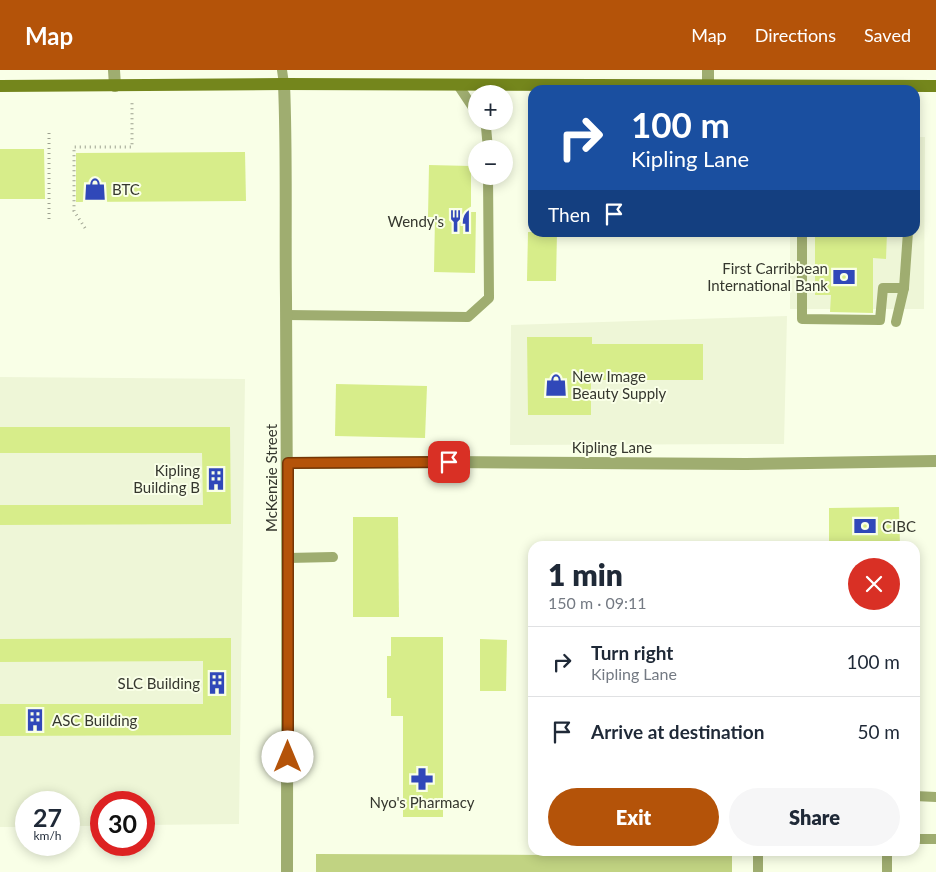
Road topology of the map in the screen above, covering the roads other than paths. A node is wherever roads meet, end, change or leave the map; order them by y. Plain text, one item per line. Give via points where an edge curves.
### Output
1 (114, 70) edge
2 (282, 70) edge
3 (708, 70) edge
4 (284, 84) junction
5 (458, 85) junction
6 (528, 85) edge
7 (708, 85) edge
8 (0, 86) edge
9 (114, 86) junction
10 (920, 86) edge
11 (936, 86) edge
12 (468, 100) edge
13 (488, 185) edge
14 (802, 237) edge
15 (908, 237) edge
16 (904, 288) junction
17 (286, 315) junction
18 (896, 322) dead end
19 (936, 461) edge
20 (288, 463) junction
21 (333, 557) dead end
22 (288, 558) junction
23 (920, 796) edge
24 (936, 796) edge
25 (920, 839) edge
26 (936, 839) edge
27 (758, 856) edge
28 (887, 856) edge
29 (287, 872) edge
30 (758, 872) edge
31 (887, 872) edge

1 - 9 street
2 - 4 lane
3 - 7 street
4 - 5 main road
4 - 9 main road
4 - 17 street, McKenzie Street
5 - 6 main road
5 - 12 lane
8 - 9 main road
10 - 11 main road
13 - 17 lane via 489,298 468,317
14 - 16 lane via 802,319 880,320 883,288
15 - 16 lane
16 - 18 lane
17 - 20 street, McKenzie Street
19 - 20 street, Kipling Lane
20 - 22 street, McKenzie Street
21 - 22 lane
22 - 29 street, McKenzie Street
23 - 24 lane
25 - 26 lane
27 - 30 lane
28 - 31 lane

